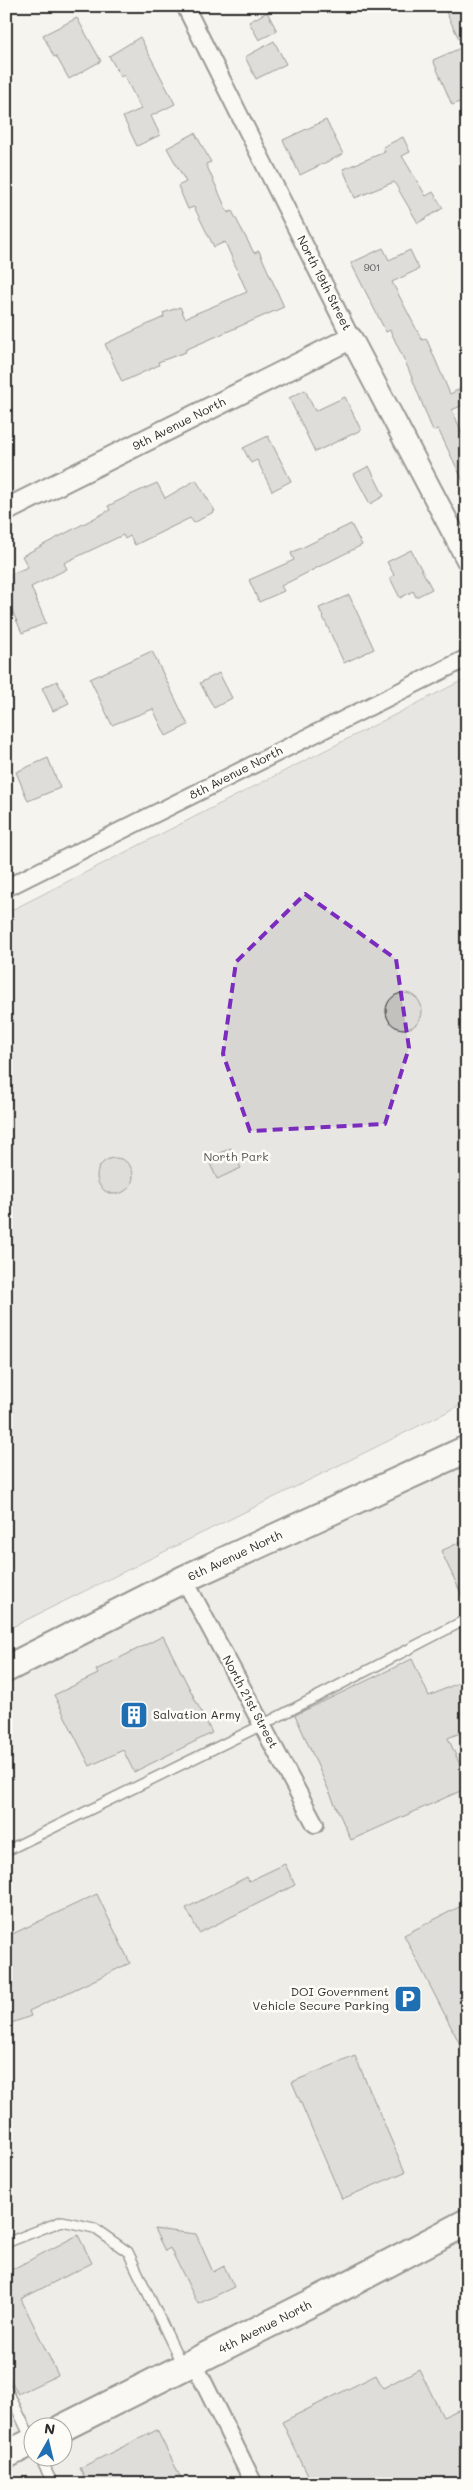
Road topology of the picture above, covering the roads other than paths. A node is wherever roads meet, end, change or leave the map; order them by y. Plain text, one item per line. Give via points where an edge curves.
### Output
1 (185, 6) edge
2 (351, 338) junction
3 (6, 510) edge
4 (467, 558) edge
5 (467, 658) edge
6 (6, 888) edge
7 (467, 1449) edge
8 (184, 1579) junction
9 (467, 1619) edge
10 (6, 1669) edge
11 (262, 1725) junction
12 (314, 1824) dead end
13 (6, 1851) edge
14 (467, 2222) edge
15 (6, 2243) edge
16 (189, 2366) junction
17 (6, 2387) edge
18 (22, 2421) edge
19 (72, 2423) edge
20 (22, 2447) edge
21 (6, 2455) edge
22 (45, 2468) edge
23 (53, 2484) edge
24 (254, 2484) edge

1 - 2 street, North 19th Street
2 - 3 street, 9th Avenue North
2 - 4 street, North 19th Street
5 - 6 street, 8th Avenue North
7 - 8 main road, 6th Avenue North
8 - 10 main road, 6th Avenue North
8 - 11 street, North 21st Street
9 - 11 lane
11 - 12 street, North 21st Street
11 - 13 lane
14 - 16 main road, 4th Avenue North
15 - 16 lane via 62,2221 94,2228 128,2252
16 - 19 main road, 4th Avenue North
16 - 24 street
17 - 18 lane
20 - 21 main road
22 - 23 lane

